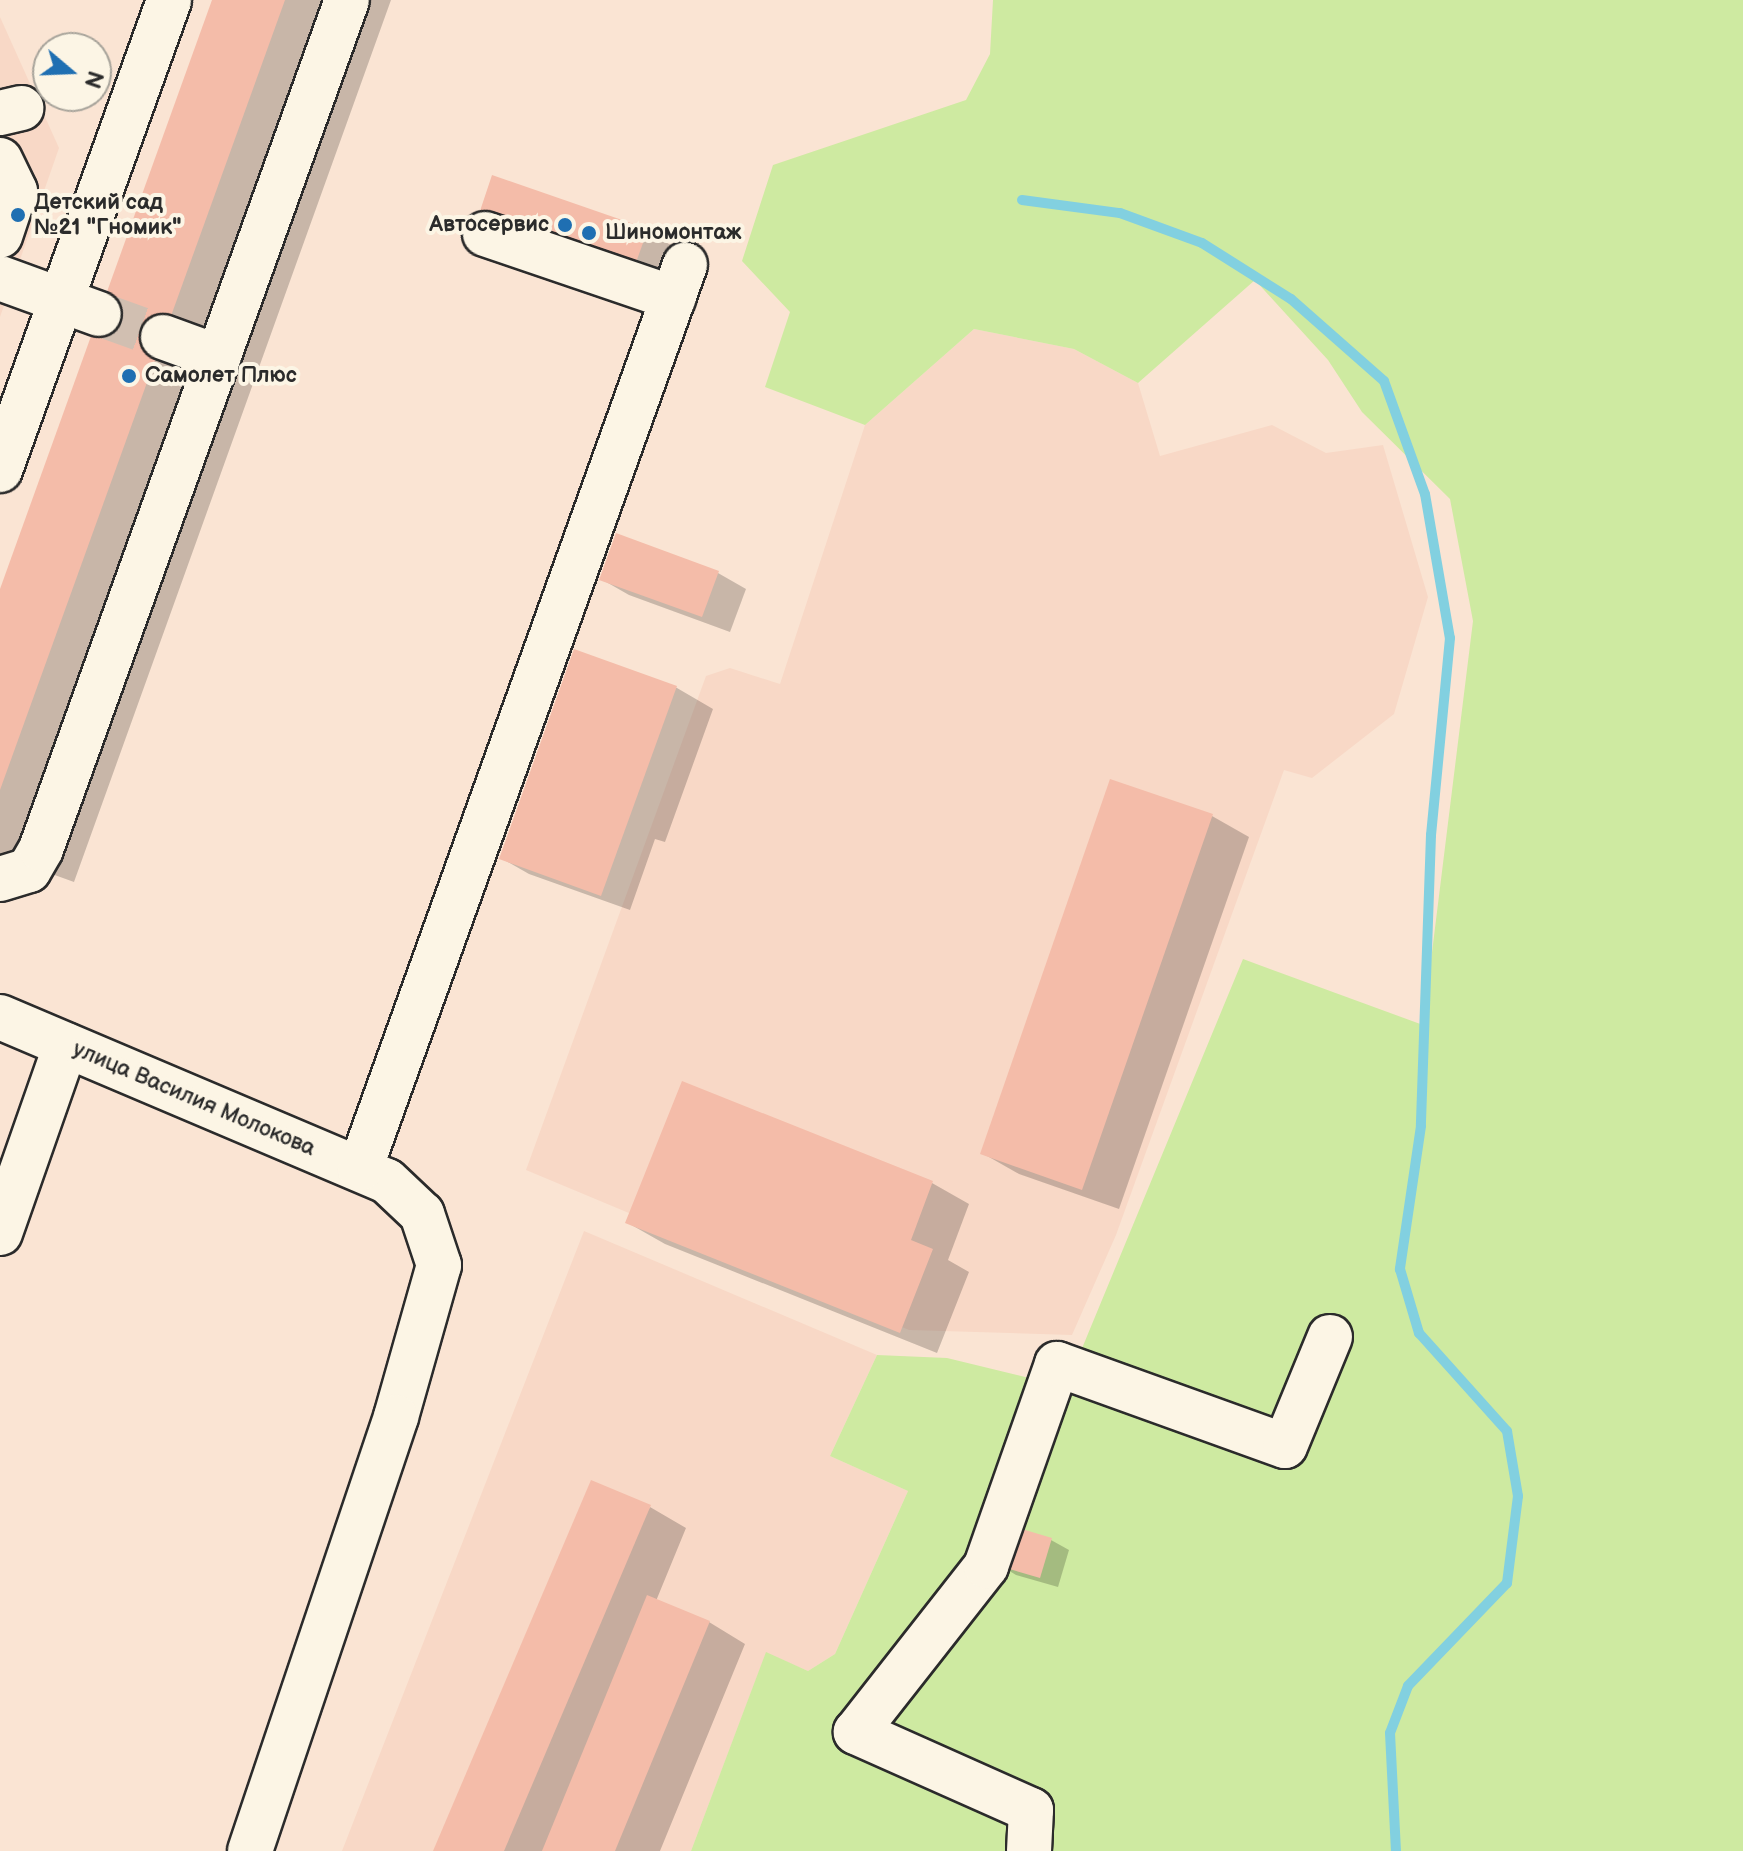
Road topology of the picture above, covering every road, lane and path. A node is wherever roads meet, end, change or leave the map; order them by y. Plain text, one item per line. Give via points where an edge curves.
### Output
1 (169, 0) edge
2 (347, 0) edge
3 (0, 160) edge
4 (485, 234) dead end
5 (0, 236) edge
6 (0, 278) edge
7 (80, 307) junction
8 (163, 337) tunnel mouth
9 (218, 357) junction
10 (0, 470) edge
11 (0, 879) edge
12 (0, 1017) edge
13 (66, 1045) junction
14 (374, 1175) junction
15 (0, 1233) edge
16 (1330, 1337) dead end
17 (250, 1851) edge
18 (1029, 1851) edge

1 - 7 street
2 - 9 street
3 - 5 street via 15,191
4 - 14 street via 679,282
6 - 7 street
7 - 10 street
8 - 9 street
9 - 11 street via 41,849 29,870
12 - 13 street, улица Василия Молокова
13 - 14 street, улица Василия Молокова
13 - 15 street
14 - 17 street via 422,1214 439,1265 396,1417
16 - 18 street via 1285,1446 1057,1364 986,1566 856,1732 1031,1810

